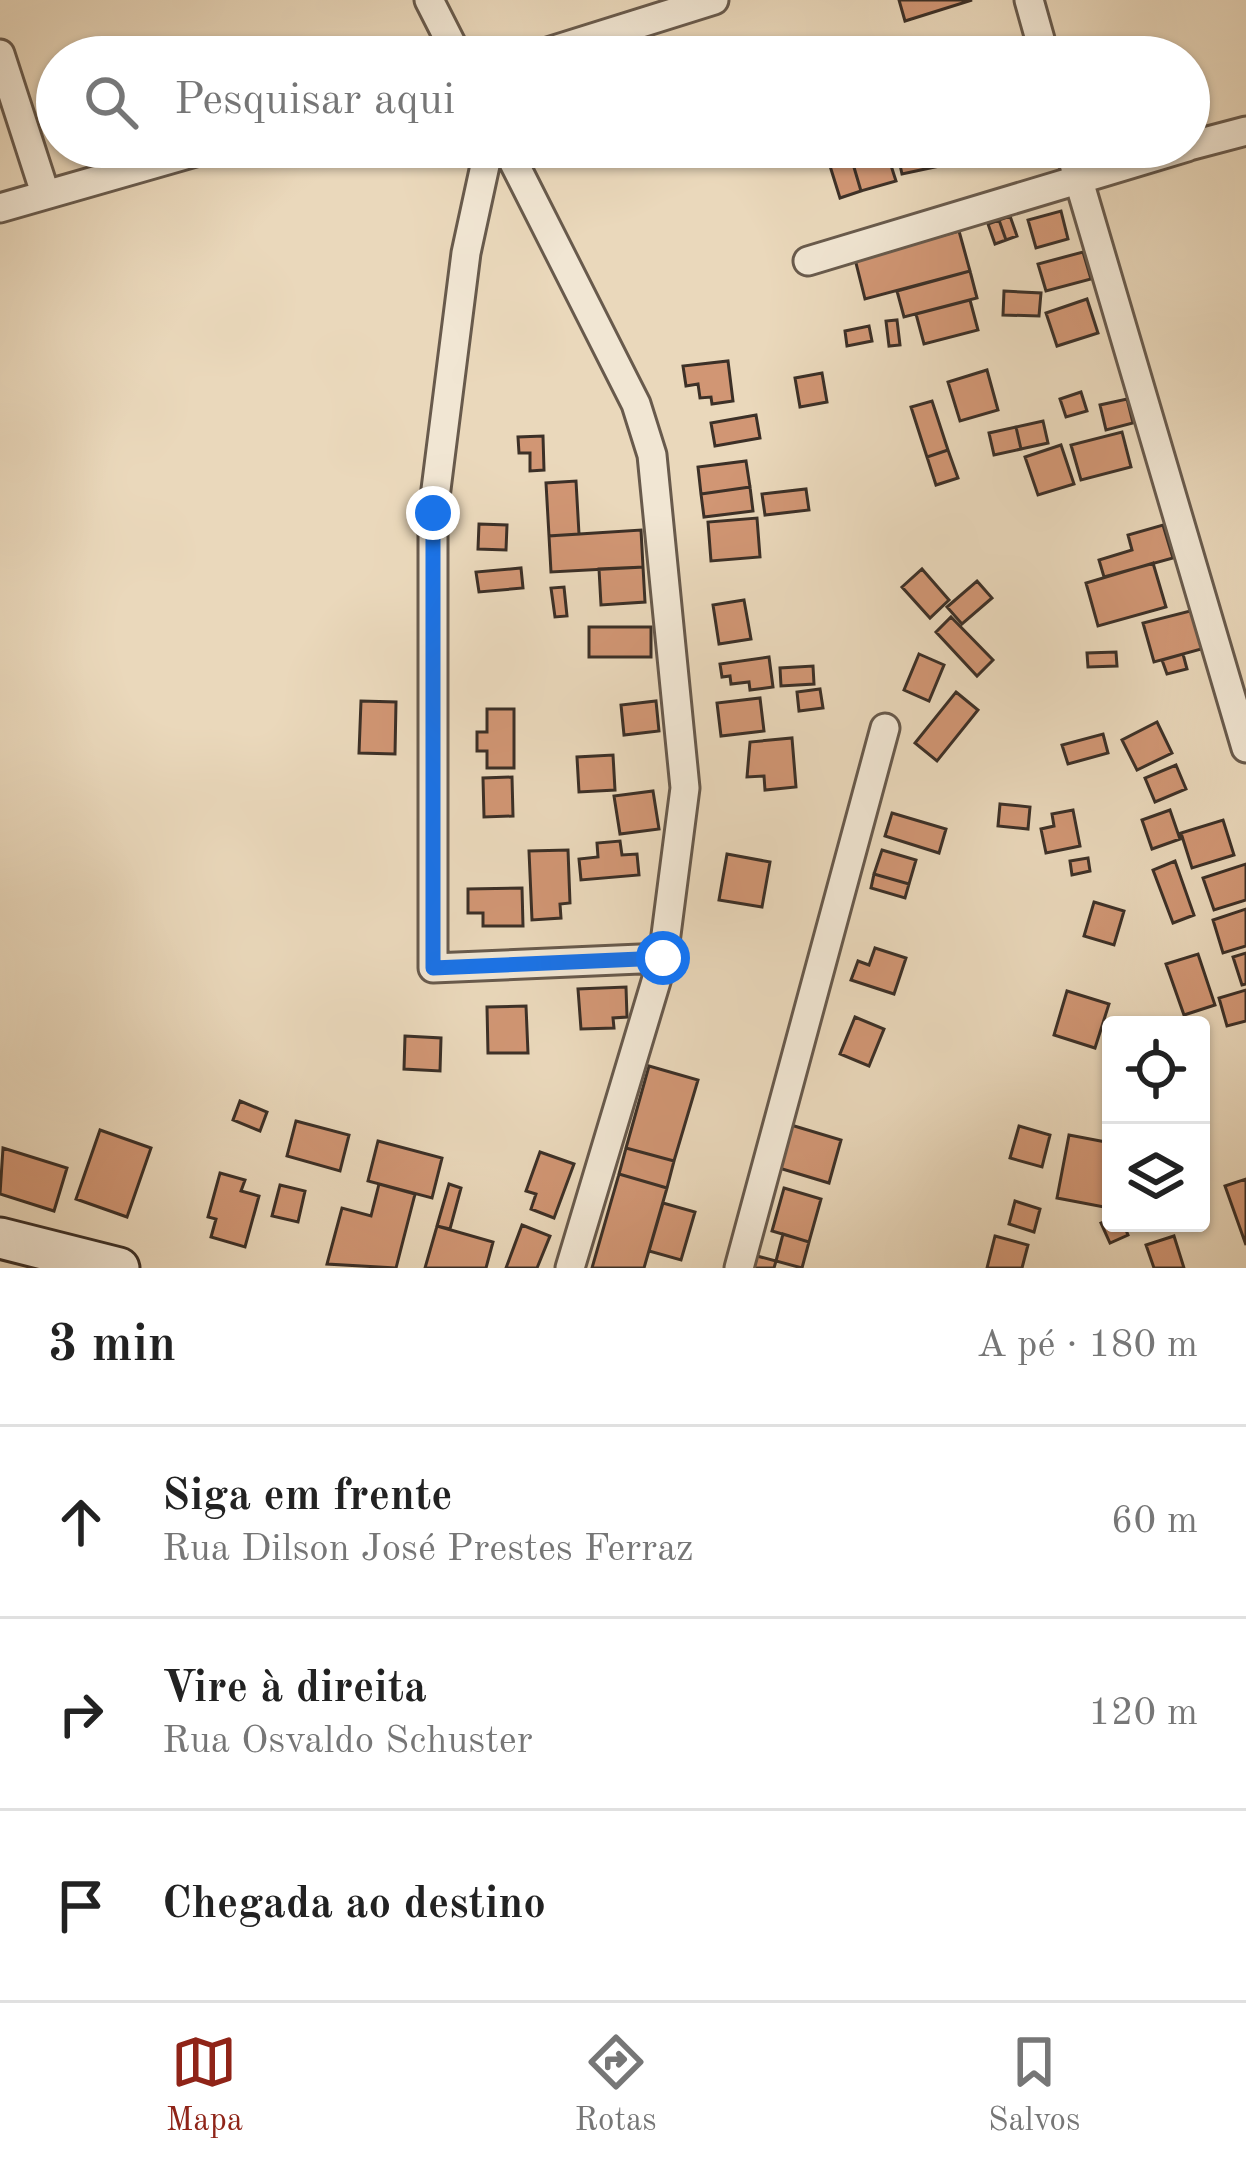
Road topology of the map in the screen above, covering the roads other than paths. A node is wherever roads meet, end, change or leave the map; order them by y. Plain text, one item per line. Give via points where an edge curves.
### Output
1 (430, 0) edge
2 (714, 0) edge
3 (1030, 0) edge
4 (448, 36) edge
5 (599, 36) edge
6 (1039, 36) edge
7 (0, 54) edge
8 (1246, 131) edge
9 (1210, 141) edge
10 (36, 165) edge
11 (37, 168) edge
12 (136, 168) edge
13 (484, 168) edge
14 (517, 168) edge
15 (1075, 168) edge
16 (1110, 168) edge
17 (1077, 177) junction
18 (45, 193) junction
19 (0, 208) edge
20 (808, 261) dead end
21 (886, 728) dead end
22 (1246, 748) edge
23 (663, 958) junction
24 (0, 1238) edge
25 (119, 1268) edge
26 (570, 1268) edge
27 (739, 1268) edge

1 - 4 street
2 - 5 street
3 - 6 street
7 - 10 street
8 - 9 street
11 - 18 street
12 - 18 street
13 - 23 street via 433,513 433,968
14 - 23 street via 636,404 652,455 686,788
15 - 17 street
16 - 17 street
17 - 20 street
17 - 22 street
18 - 19 street
21 - 27 street
23 - 26 street
24 - 25 main road

